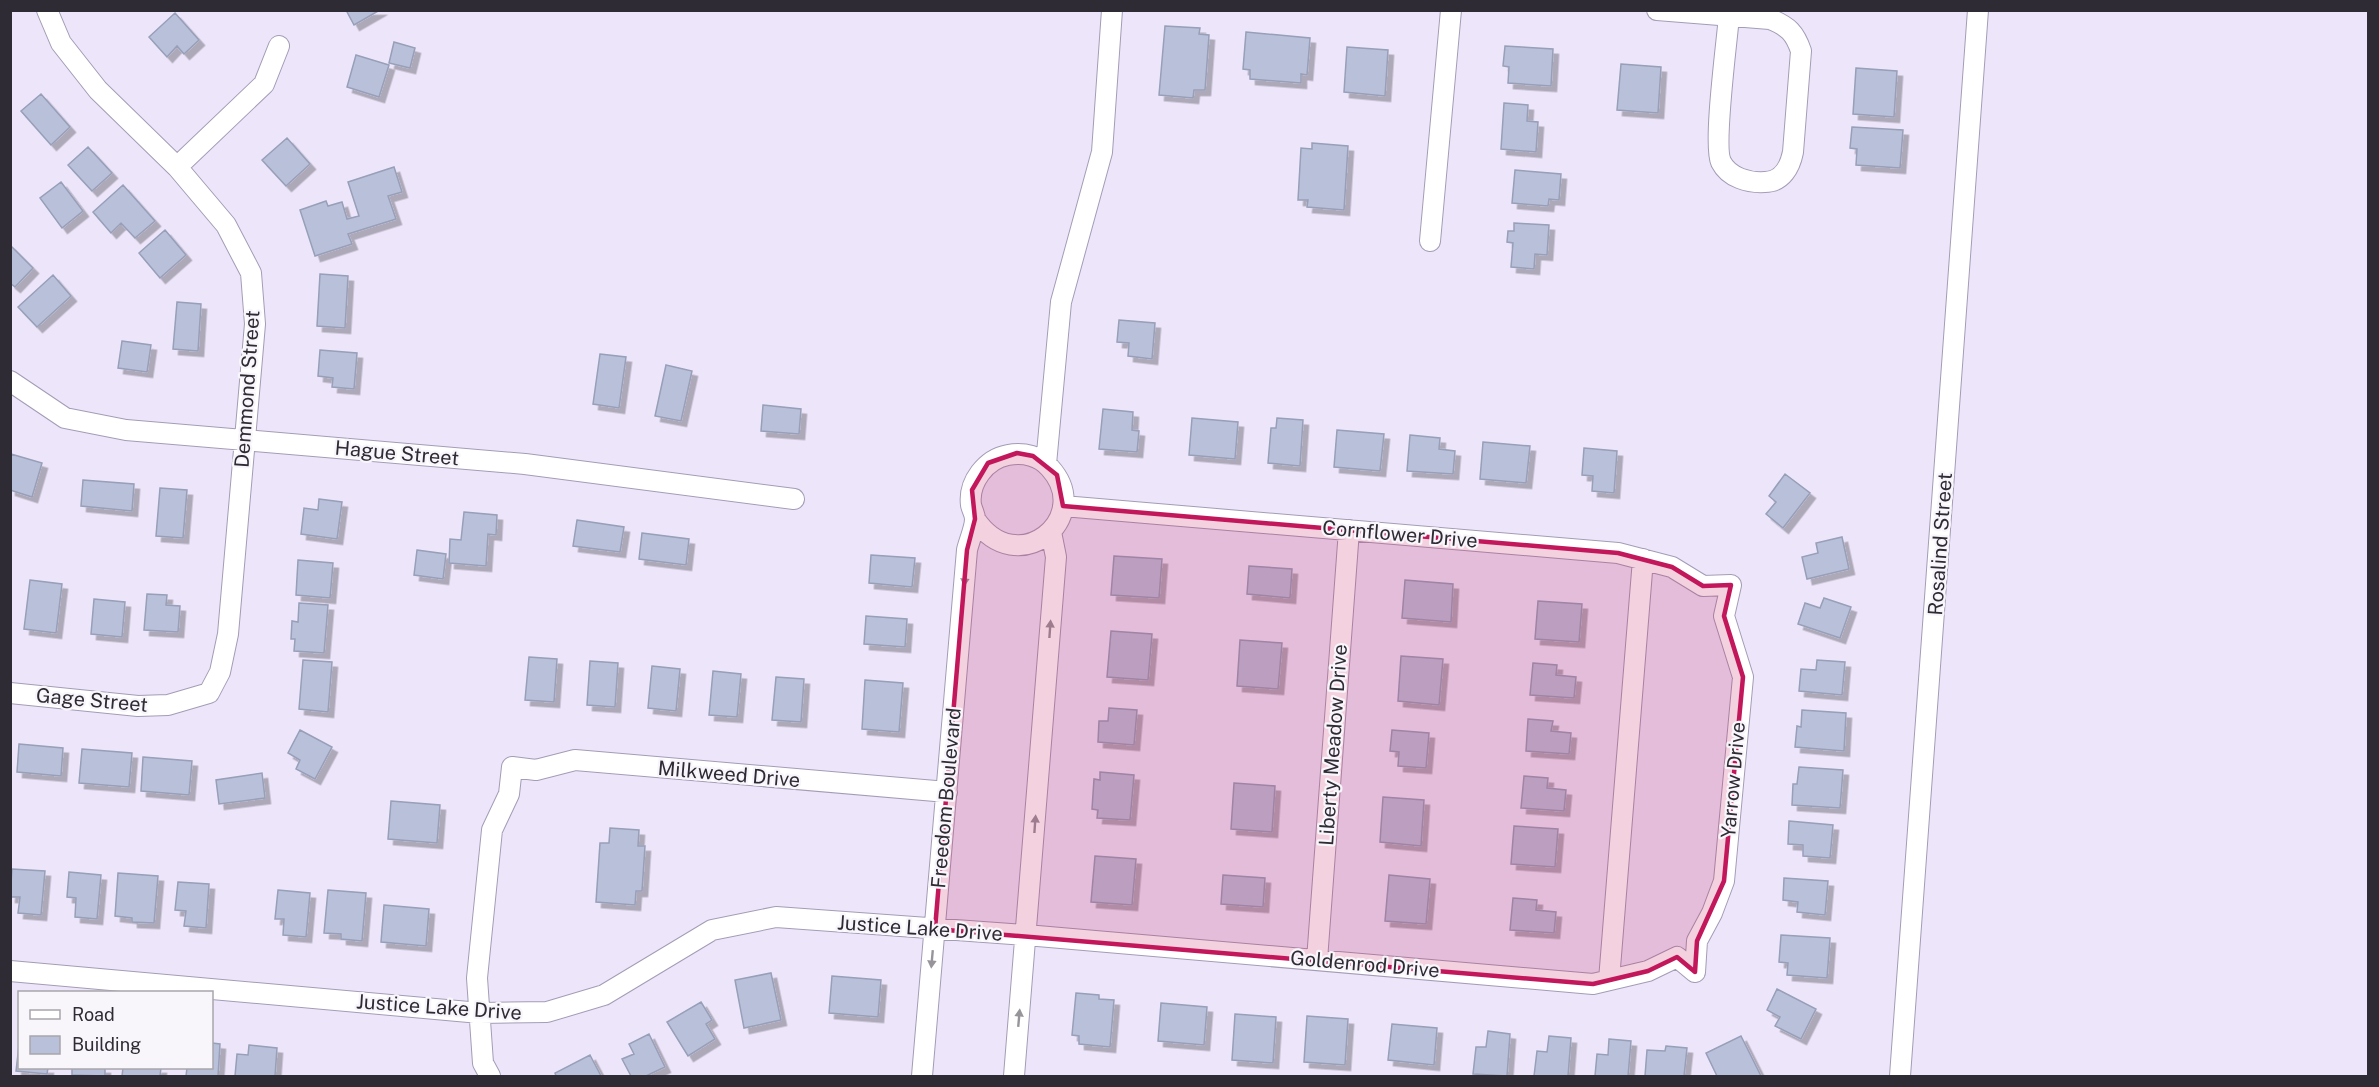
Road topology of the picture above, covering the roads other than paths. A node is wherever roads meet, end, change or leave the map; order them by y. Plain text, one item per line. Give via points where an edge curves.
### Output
1 (47, 10) edge
2 (1112, 10) edge
3 (1451, 10) edge
4 (1657, 10) edge
5 (1978, 10) edge
6 (1729, 16) junction
7 (279, 46) dead end
8 (177, 167) junction
9 (1430, 241) dead end
10 (10, 381) edge
11 (246, 440) junction
12 (1046, 464) junction
13 (794, 499) dead end
14 (1063, 506) junction
15 (975, 519) junction
16 (1349, 530) junction
17 (1051, 532) junction
18 (1643, 560) junction
19 (1731, 585) joint
20 (10, 693) edge
21 (208, 693) joint
22 (946, 792) junction
23 (934, 929) junction
24 (1026, 935) junction
25 (1317, 960) junction
26 (10, 971) edge
27 (1695, 972) joint
28 (1609, 980) junction
29 (480, 1014) junction
30 (490, 1077) edge
31 (922, 1077) edge
32 (1014, 1077) edge
33 (1900, 1077) edge

1 - 8 street, Demmond Street via 61,43 98,90
2 - 12 street via 1102,152 1061,302
3 - 9 street
4 - 6 street
5 - 33 street, Rosalind Street
6 - 6 street via 1770,19 1786,25 1797,38 1801,51 1793,152 1790,165 1772,182 1745,181 1721,162 1719,141
7 - 8 street via 264,84
8 - 11 street, Demmond Street via 226,225 250,273 255,324
10 - 11 street, Hague Street via 65,418 126,430
11 - 13 street, Hague Street via 525,464
11 - 21 street, Demmond Street via 228,634 220,672
12 - 14 street via 1057,475 1063,490
12 - 15 street via 1017,453 988,464 972,490
14 - 16 street, Cornflower Drive
14 - 17 street
15 - 17 street via 983,532 1010,546 1039,541
15 -> 22 street, Freedom Boulevard via 967,550
16 - 18 street, Cornflower Drive via 1618,553
16 - 25 street, Liberty Meadow Drive
24 -> 17 street via 1056,557
18 - 19 street, Cornflower Drive via 1672,567 1703,586
18 - 28 street
19 - 27 street, Yarrow Drive via 1724,616 1743,677 1724,881 1697,941
20 - 21 street, Gage Street via 138,706 168,705
22 - 23 street, Freedom Boulevard
22 - 29 street, Milkweed Drive via 575,760 536,770 512,767 509,794 492,830 477,978
23 - 24 street, Justice Lake Drive
23 - 29 street, Justice Lake Drive via 776,917 712,930 604,995 547,1012
23 -> 31 street, Freedom Boulevard
24 - 25 street, Goldenrod Drive
32 -> 24 street
25 - 28 street, Goldenrod Drive via 1593,984
26 - 29 street, Justice Lake Drive
27 - 28 street, Goldenrod Drive via 1677,957 1648,971
29 - 30 street via 483,1063

